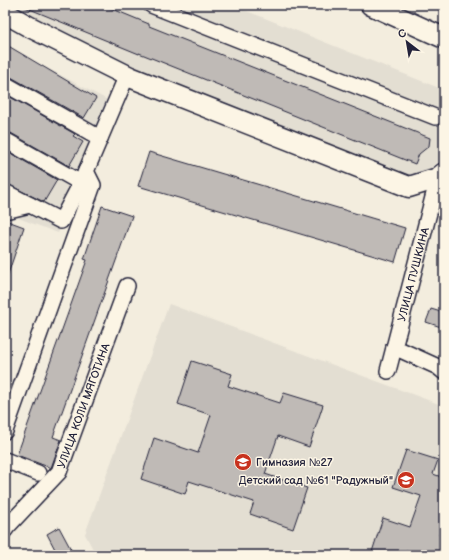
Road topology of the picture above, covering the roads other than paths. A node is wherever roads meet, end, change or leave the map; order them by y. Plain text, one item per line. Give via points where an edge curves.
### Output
1 (151, 5) edge
2 (377, 6) edge
3 (5, 13) edge
4 (444, 38) edge
5 (127, 75) junction
6 (5, 84) edge
7 (435, 117) dead end
8 (100, 138) junction
9 (5, 140) edge
10 (83, 177) junction
11 (442, 178) edge
12 (5, 192) edge
13 (30, 205) junction
14 (5, 211) edge
15 (127, 286) dead end
16 (394, 347) junction
17 (388, 371) dead end
18 (444, 372) edge
19 (5, 431) edge
20 (5, 460) edge
21 (38, 474) dead end
22 (5, 530) edge

1 - 7 street
2 - 4 main road
3 - 5 main road
5 - 8 street
5 - 11 main road via 409,187
6 - 8 street
8 - 10 street
9 - 10 street
10 - 13 street via 60,221
10 - 19 street via 93,184
11 - 16 street, УЛИЦА ПУШКИНА
12 - 13 street
13 - 14 street
15 - 22 street, УЛИЦА КОЛИ МЯГОТИНА via 59,472
16 - 17 street, УЛИЦА ПУШКИНА
16 - 18 street
20 - 21 street

